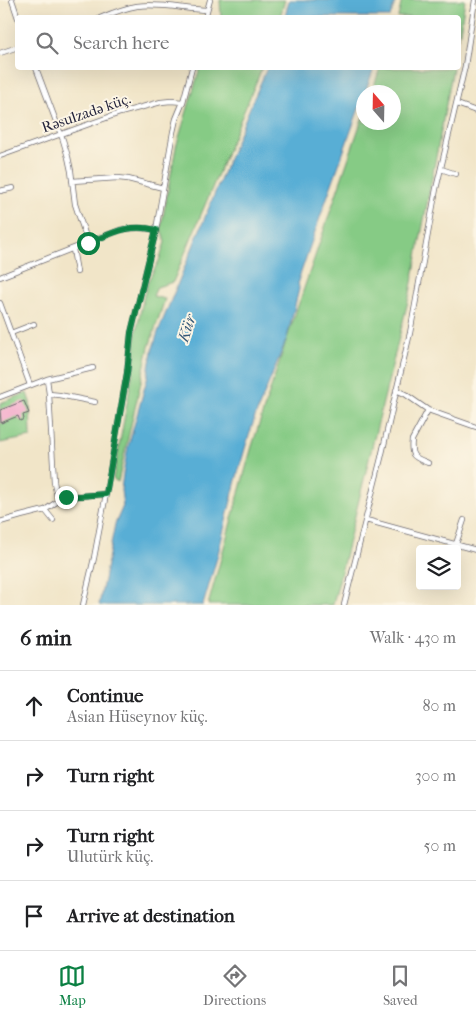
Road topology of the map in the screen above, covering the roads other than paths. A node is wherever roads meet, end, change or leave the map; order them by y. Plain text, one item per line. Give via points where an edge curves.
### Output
1 (12, 0) edge
2 (210, 0) edge
3 (475, 0) edge
4 (148, 3) edge
5 (207, 10) junction
6 (17, 15) edge
7 (108, 15) edge
8 (206, 15) edge
9 (15, 48) edge
10 (0, 54) edge
11 (37, 70) edge
12 (191, 70) edge
13 (183, 102) junction
14 (457, 104) junction
15 (476, 111) edge
16 (60, 134) junction
17 (0, 156) edge
18 (441, 169) junction
19 (456, 174) dead end
20 (72, 181) junction
21 (13, 188) dead end
22 (163, 188) junction
23 (0, 192) edge
24 (156, 230) junction
25 (88, 243) junction
26 (73, 249) junction
27 (77, 272) dead end
28 (0, 276) edge
29 (0, 303) edge
30 (34, 324) dead end
31 (11, 333) junction
32 (94, 368) dead end
33 (47, 379) junction
34 (30, 385) junction
35 (396, 390) junction
36 (49, 394) junction
37 (0, 397) edge
38 (95, 402) dead end
39 (428, 410) junction
40 (476, 426) edge
41 (428, 463) dead end
42 (106, 494) junction
43 (58, 501) junction
44 (45, 510) junction
45 (53, 520) dead end
46 (366, 520) junction
47 (464, 520) dead end
48 (0, 522) edge
49 (456, 544) junction
50 (476, 550) edge
51 (83, 605) edge
52 (344, 605) edge

1 - 6 street
2 - 5 street
3 - 14 street
4 - 5 street
4 - 7 street
5 - 8 street
9 - 10 street
11 - 16 street
12 - 13 street
13 - 16 street, Rəsulzadə küç. via 161,102
13 - 22 street via 172,132
14 - 15 street
14 - 18 street
16 - 17 street, Rəsulzadə küç.
16 - 20 street
18 - 19 street
18 - 35 street
20 - 22 street via 128,178
20 - 25 street via 76,209
21 - 23 street
22 - 24 street
24 - 25 street via 127,228
24 - 42 street via 131,333
25 - 26 street
26 - 27 street
26 - 28 street
29 - 31 street
30 - 31 street
31 - 34 street
32 - 33 street
33 - 34 street
33 - 36 street
34 - 37 street
35 - 39 street
35 - 46 street
36 - 38 street
36 - 43 street
39 - 40 street
39 - 41 street via 411,443 414,457
42 - 43 street via 71,496
42 - 51 street
43 - 44 street
44 - 45 street
44 - 48 street
46 - 49 street
46 - 52 street
47 - 49 street
49 - 50 street

